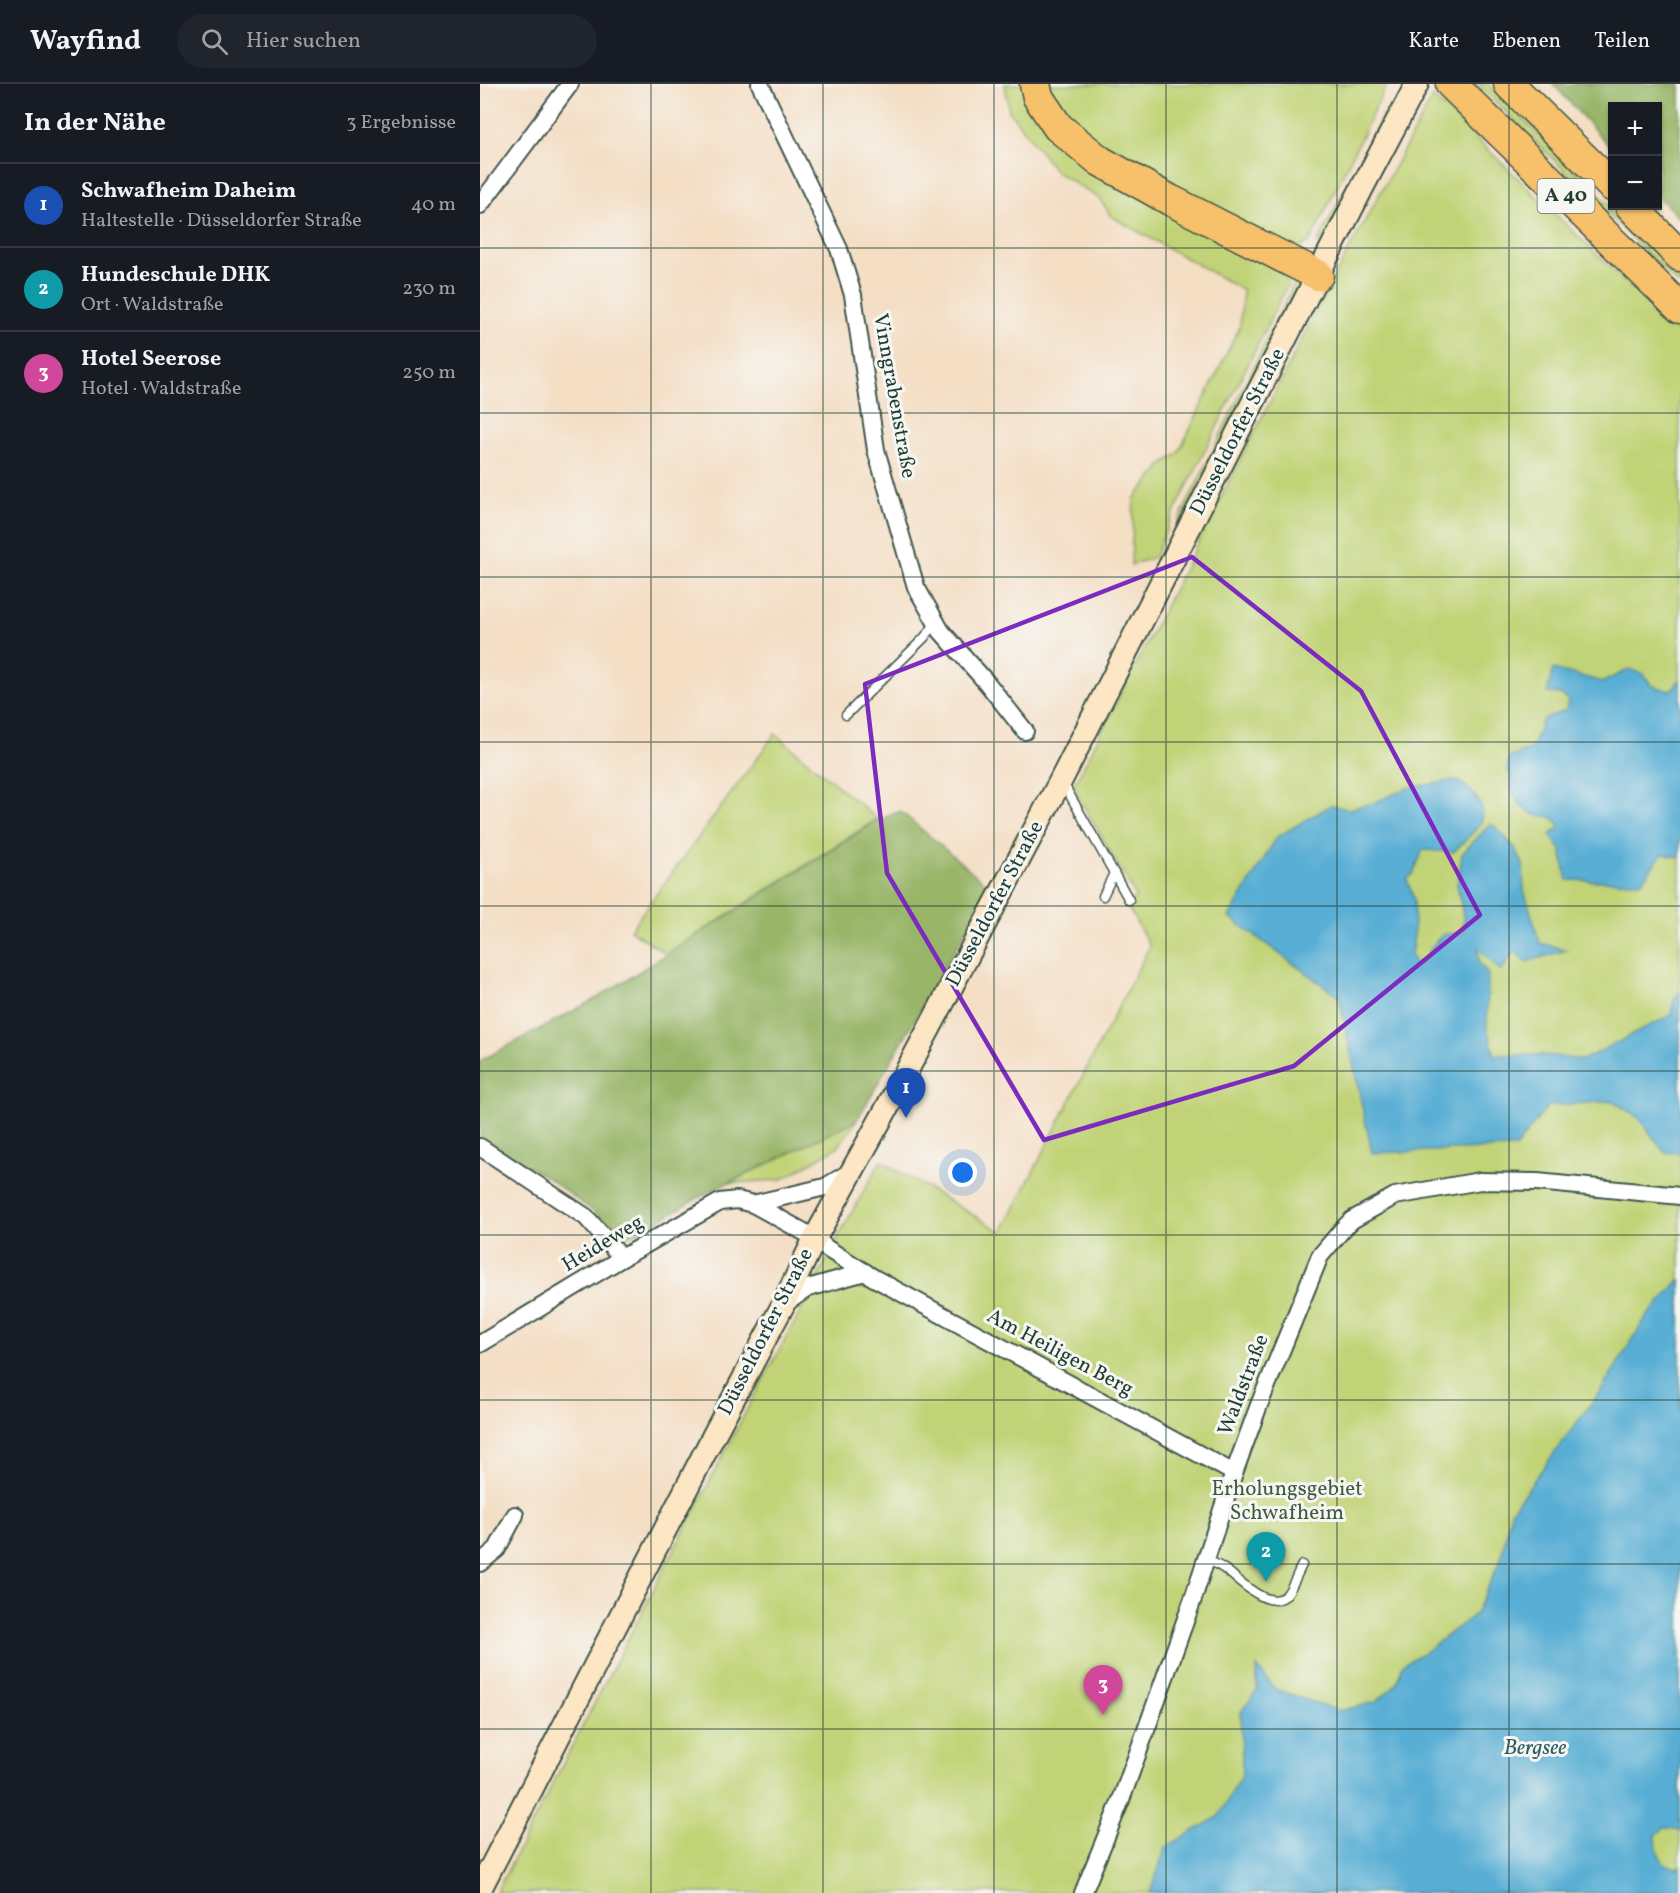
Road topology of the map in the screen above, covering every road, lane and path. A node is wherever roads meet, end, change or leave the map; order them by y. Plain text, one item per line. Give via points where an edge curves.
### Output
1 (570, 84) edge
2 (760, 84) edge
3 (1035, 84) edge
4 (1451, 84) edge
5 (1509, 84) edge
6 (1526, 84) edge
7 (1413, 93) edge
8 (1605, 178) edge
9 (480, 205) edge
10 (1635, 210) edge
11 (1680, 255) edge
12 (1318, 275) junction
13 (1680, 308) edge
14 (936, 623) junction
15 (846, 715) dead end
16 (1025, 731) dead end
17 (1061, 780) junction
18 (1114, 873) junction
19 (1103, 896) dead end
20 (1129, 900) dead end
21 (480, 1147) edge
22 (852, 1171) junction
23 (1680, 1196) edge
24 (753, 1204) junction
25 (815, 1238) junction
26 (622, 1258) junction
27 (865, 1272) junction
28 (783, 1305) junction
29 (480, 1344) edge
30 (1234, 1473) junction
31 (515, 1515) dead end
32 (1207, 1559) junction
33 (480, 1563) edge
34 (1302, 1565) dead end
35 (480, 1889) edge
36 (1083, 1893) edge

1 - 9 street
2 - 14 street, Vinngrabenstraße via 839,249 854,296 876,450 916,587
3 - 12 highway via 1038,97 1058,127 1100,161
4 - 13 highway, A 40
5 - 8 highway, A 40
6 - 8 highway
7 - 12 main road, Düsseldorfer Straße
10 - 11 highway
12 - 17 main road, Düsseldorfer Straße
14 - 15 lane
14 - 16 street, Vinngrabenstraße
17 - 18 lane
17 - 22 main road, Düsseldorfer Straße
18 - 19 lane
18 - 20 lane
21 - 26 street via 586,1217
22 - 24 street, Heideweg via 825,1187
22 - 25 main road, Düsseldorfer Straße
23 - 30 street, Waldstraße via 1537,1182 1480,1181 1395,1196 1352,1220 1320,1256
24 - 25 street, Heideweg
24 - 26 street, Heideweg via 737,1200 720,1202
25 - 27 street, Am Heiligen Berg
25 - 28 main road, Düsseldorfer Straße
26 - 29 street, Heideweg
27 - 28 street via 808,1288
27 - 30 street, Am Heiligen Berg
28 - 35 main road, Düsseldorfer Straße
30 - 32 street, Waldstraße
31 - 33 street via 497,1550
32 - 34 lane via 1256,1594 1274,1599 1286,1594
32 - 36 street, Waldstraße via 1121,1800

